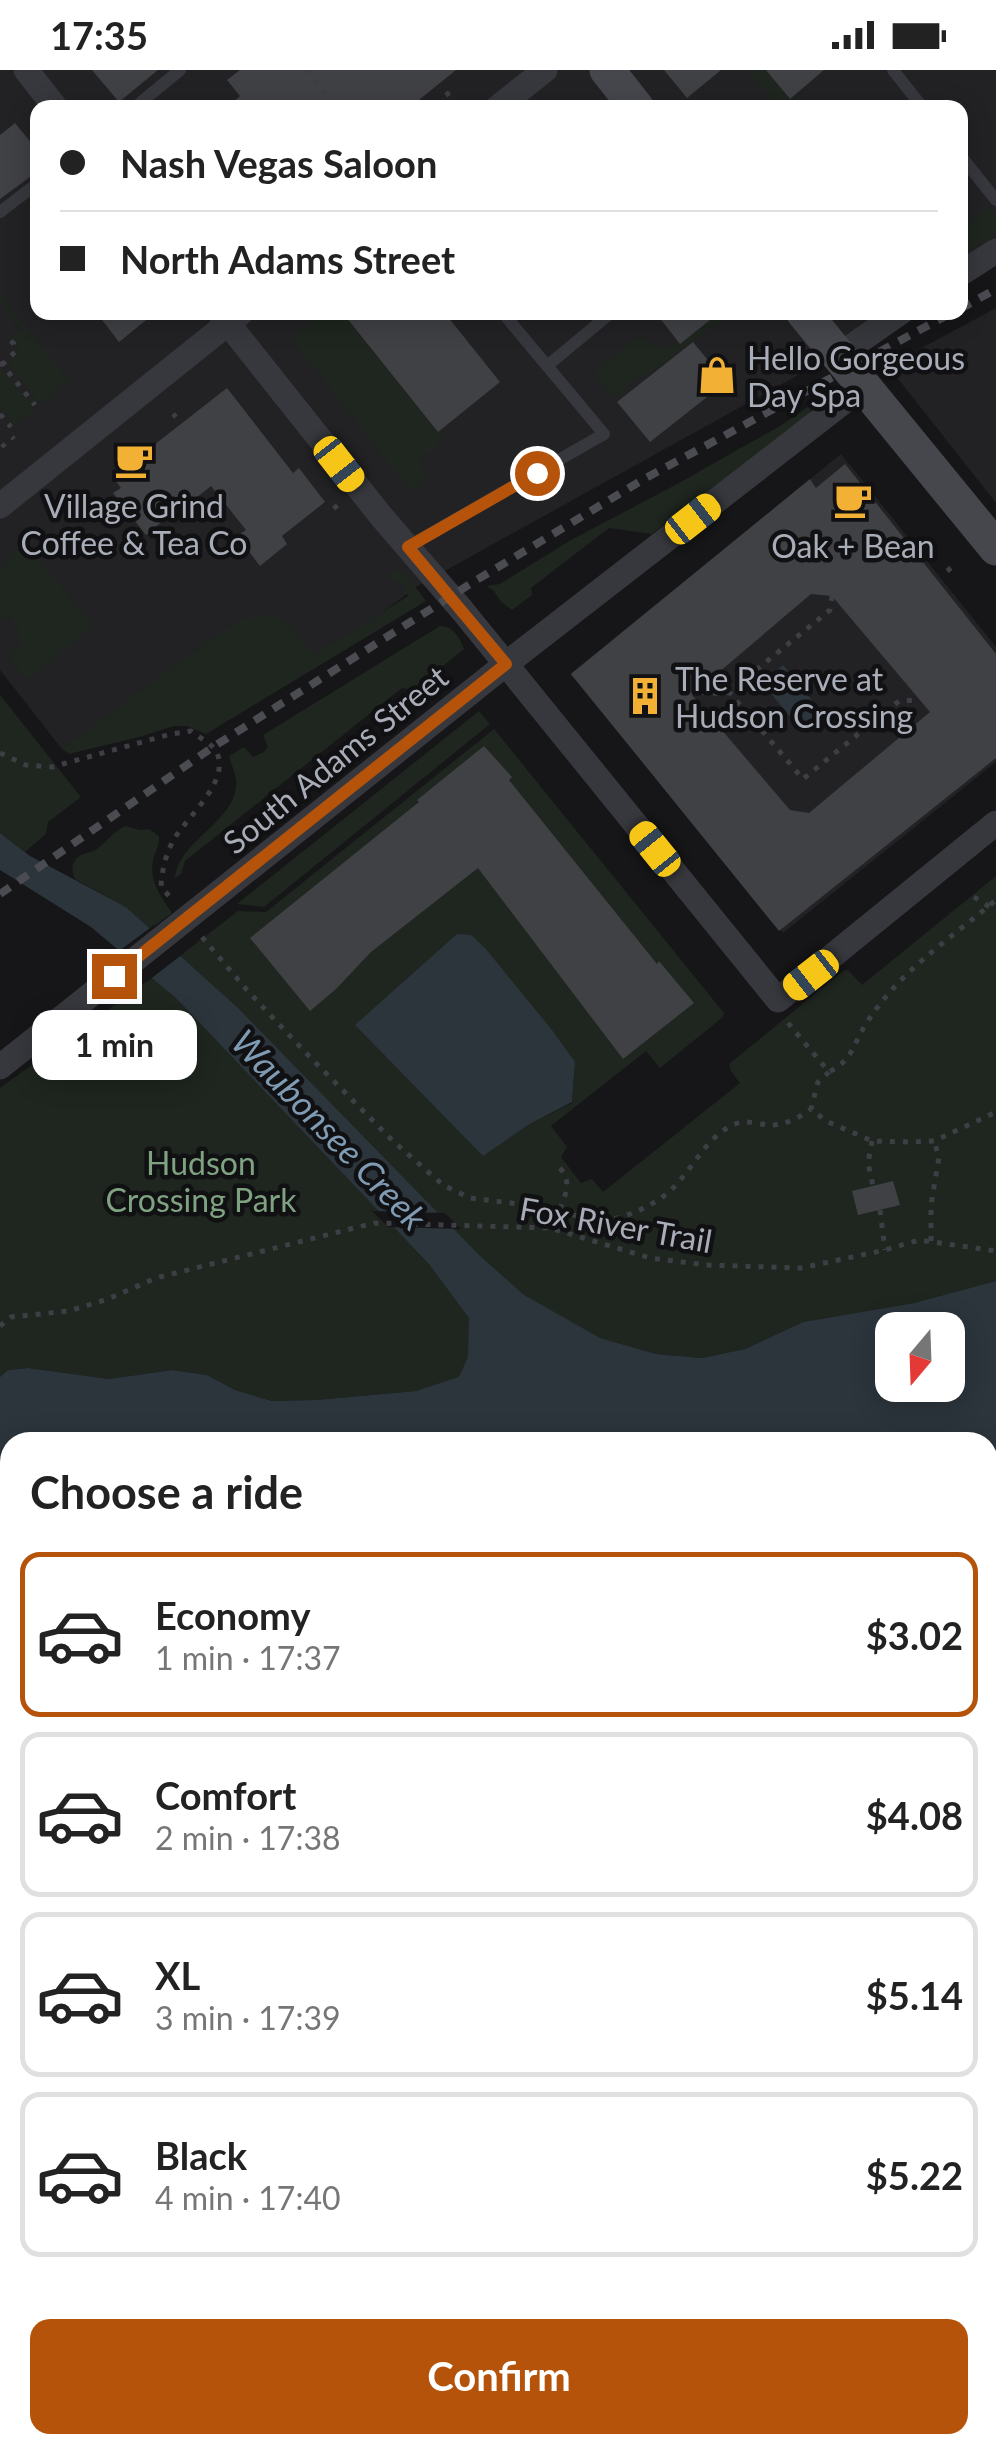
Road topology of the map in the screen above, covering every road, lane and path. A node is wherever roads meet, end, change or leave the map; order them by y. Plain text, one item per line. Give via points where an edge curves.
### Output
1 (28, 70) edge
2 (180, 70) edge
3 (306, 70) edge
4 (545, 70) edge
5 (607, 70) edge
6 (892, 70) edge
7 (50, 100) edge
8 (144, 100) edge
9 (330, 100) edge
10 (507, 100) edge
11 (631, 100) edge
12 (916, 100) edge
13 (968, 164) edge
14 (30, 189) edge
15 (996, 200) edge
16 (0, 212) edge
17 (996, 251) edge
18 (968, 269) edge
19 (225, 320) edge
20 (233, 320) edge
21 (509, 320) edge
22 (602, 320) edge
23 (809, 320) edge
24 (889, 320) edge
25 (8, 338) dead end
26 (838, 356) junction
27 (1, 364) edge
28 (546, 366) junction
29 (864, 386) junction
30 (35, 405) dead end
31 (0, 414) edge
32 (11, 427) dead end
33 (0, 506) edge
34 (408, 547) junction
35 (996, 548) edge
36 (955, 565) dead end
37 (947, 571) dead end
38 (832, 596) dead end
39 (506, 664) junction
40 (700, 692) dead end
41 (729, 692) junction
42 (920, 700) dead end
43 (0, 752) edge
44 (996, 823) edge
45 (974, 897) dead end
46 (996, 900) edge
47 (988, 907) junction
48 (996, 911) edge
49 (185, 922) junction
50 (781, 1009) junction
51 (0, 1067) edge
52 (829, 1072) junction
53 (812, 1109) junction
54 (996, 1112) edge
55 (934, 1140) junction
56 (872, 1141) junction
57 (560, 1168) dead end
58 (873, 1186) dead end
59 (560, 1209) junction
60 (880, 1210) dead end
61 (602, 1222) junction
62 (931, 1241) junction
63 (602, 1245) junction
64 (885, 1250) junction
65 (996, 1251) edge
66 (0, 1326) edge

1 - 7 street
2 - 8 lane
3 - 9 path
4 - 10 street
5 - 11 main road
6 - 12 lane
13 - 15 lane
14 - 16 lane
17 - 18 street
19 - 33 street
20 - 34 street
21 - 28 lane
22 - 28 lane
23 - 26 main road
24 - 26 street
25 - 27 path via 15,352
26 - 29 main road
27 - 30 path
28 - 34 lane via 604,434
29 - 35 main road
29 - 39 street, South Adams Street
31 - 32 path
34 - 39 street
36 - 37 path
38 - 41 path via 830,610
39 - 49 street, South Adams Street
39 - 50 street
40 - 41 path
41 - 42 path via 802,778 900,701
43 - 49 path via 26,765 52,767 191,731 213,747 214,786 174,840 162,869 162,887
44 - 50 street
45 - 47 path
46 - 47 path
47 - 48 path
47 - 52 path via 889,991 847,1060
49 - 51 street, South Adams Street
49 - 59 path via 305,1052 443,1186 470,1198
50 - 52 path
52 - 53 path via 818,1082
53 - 56 path
53 - 61 path via 773,1126 741,1121 704,1150 672,1189 645,1208
54 - 55 path
55 - 56 path
55 - 62 path via 939,1157
56 - 58 path
57 - 59 path via 568,1178
59 - 61 path
60 - 64 path
61 - 63 path
62 - 64 path, Fox River Trail
62 - 65 path, Fox River Trail
63 - 64 path, Fox River Trail via 706,1265 801,1268
63 - 66 path, Fox River Trail via 550,1228 374,1223 156,1278 69,1310 11,1317

